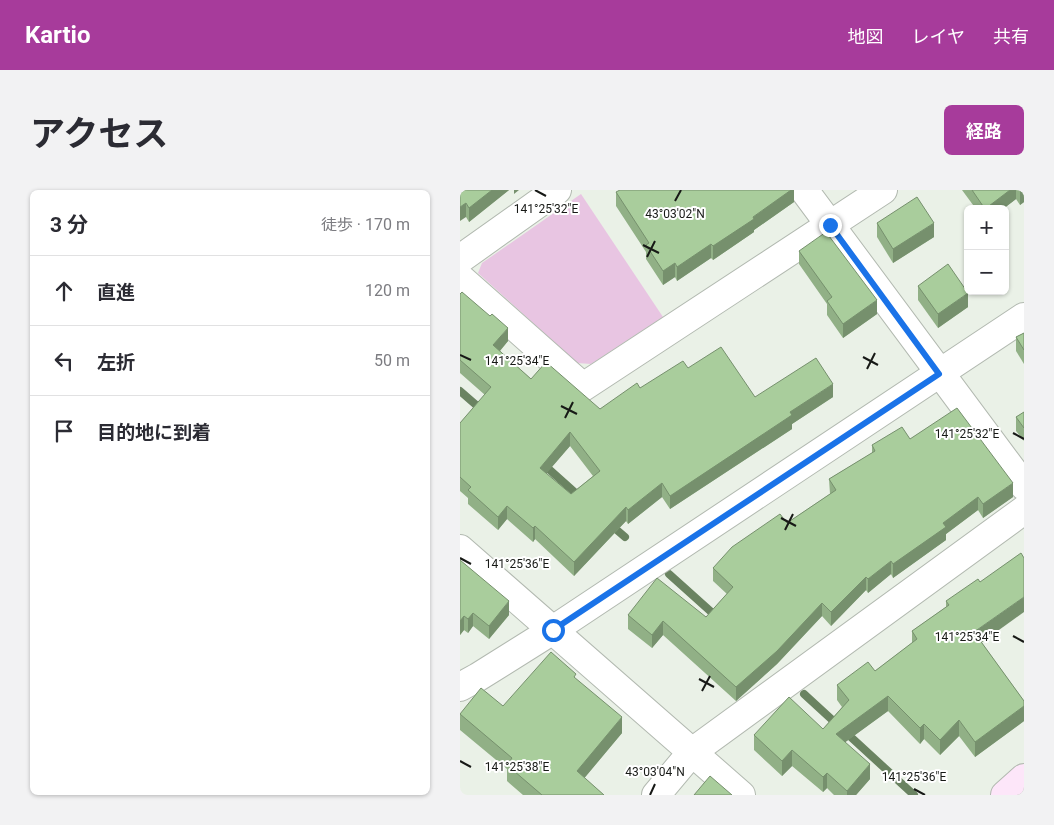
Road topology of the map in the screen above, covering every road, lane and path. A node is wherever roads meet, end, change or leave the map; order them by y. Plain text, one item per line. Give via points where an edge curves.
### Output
1 (557, 190) edge
2 (804, 190) edge
3 (882, 190) edge
4 (830, 225) junction
5 (460, 259) edge
6 (460, 278) edge
7 (1024, 317) edge
8 (939, 374) junction
9 (1024, 486) edge
10 (1024, 510) edge
11 (460, 549) edge
12 (553, 630) junction
13 (460, 687) edge
14 (692, 752) junction
15 (1024, 778) edge
16 (656, 795) edge
17 (741, 795) edge
18 (1005, 795) edge

1 - 5 street
2 - 4 street
3 - 4 street
4 - 6 street via 583,387
4 - 8 street
7 - 8 street
8 - 9 street
8 - 12 street
10 - 14 street
11 - 12 street
12 - 13 street
12 - 14 street
14 - 16 street
14 - 17 street
15 - 18 main road

